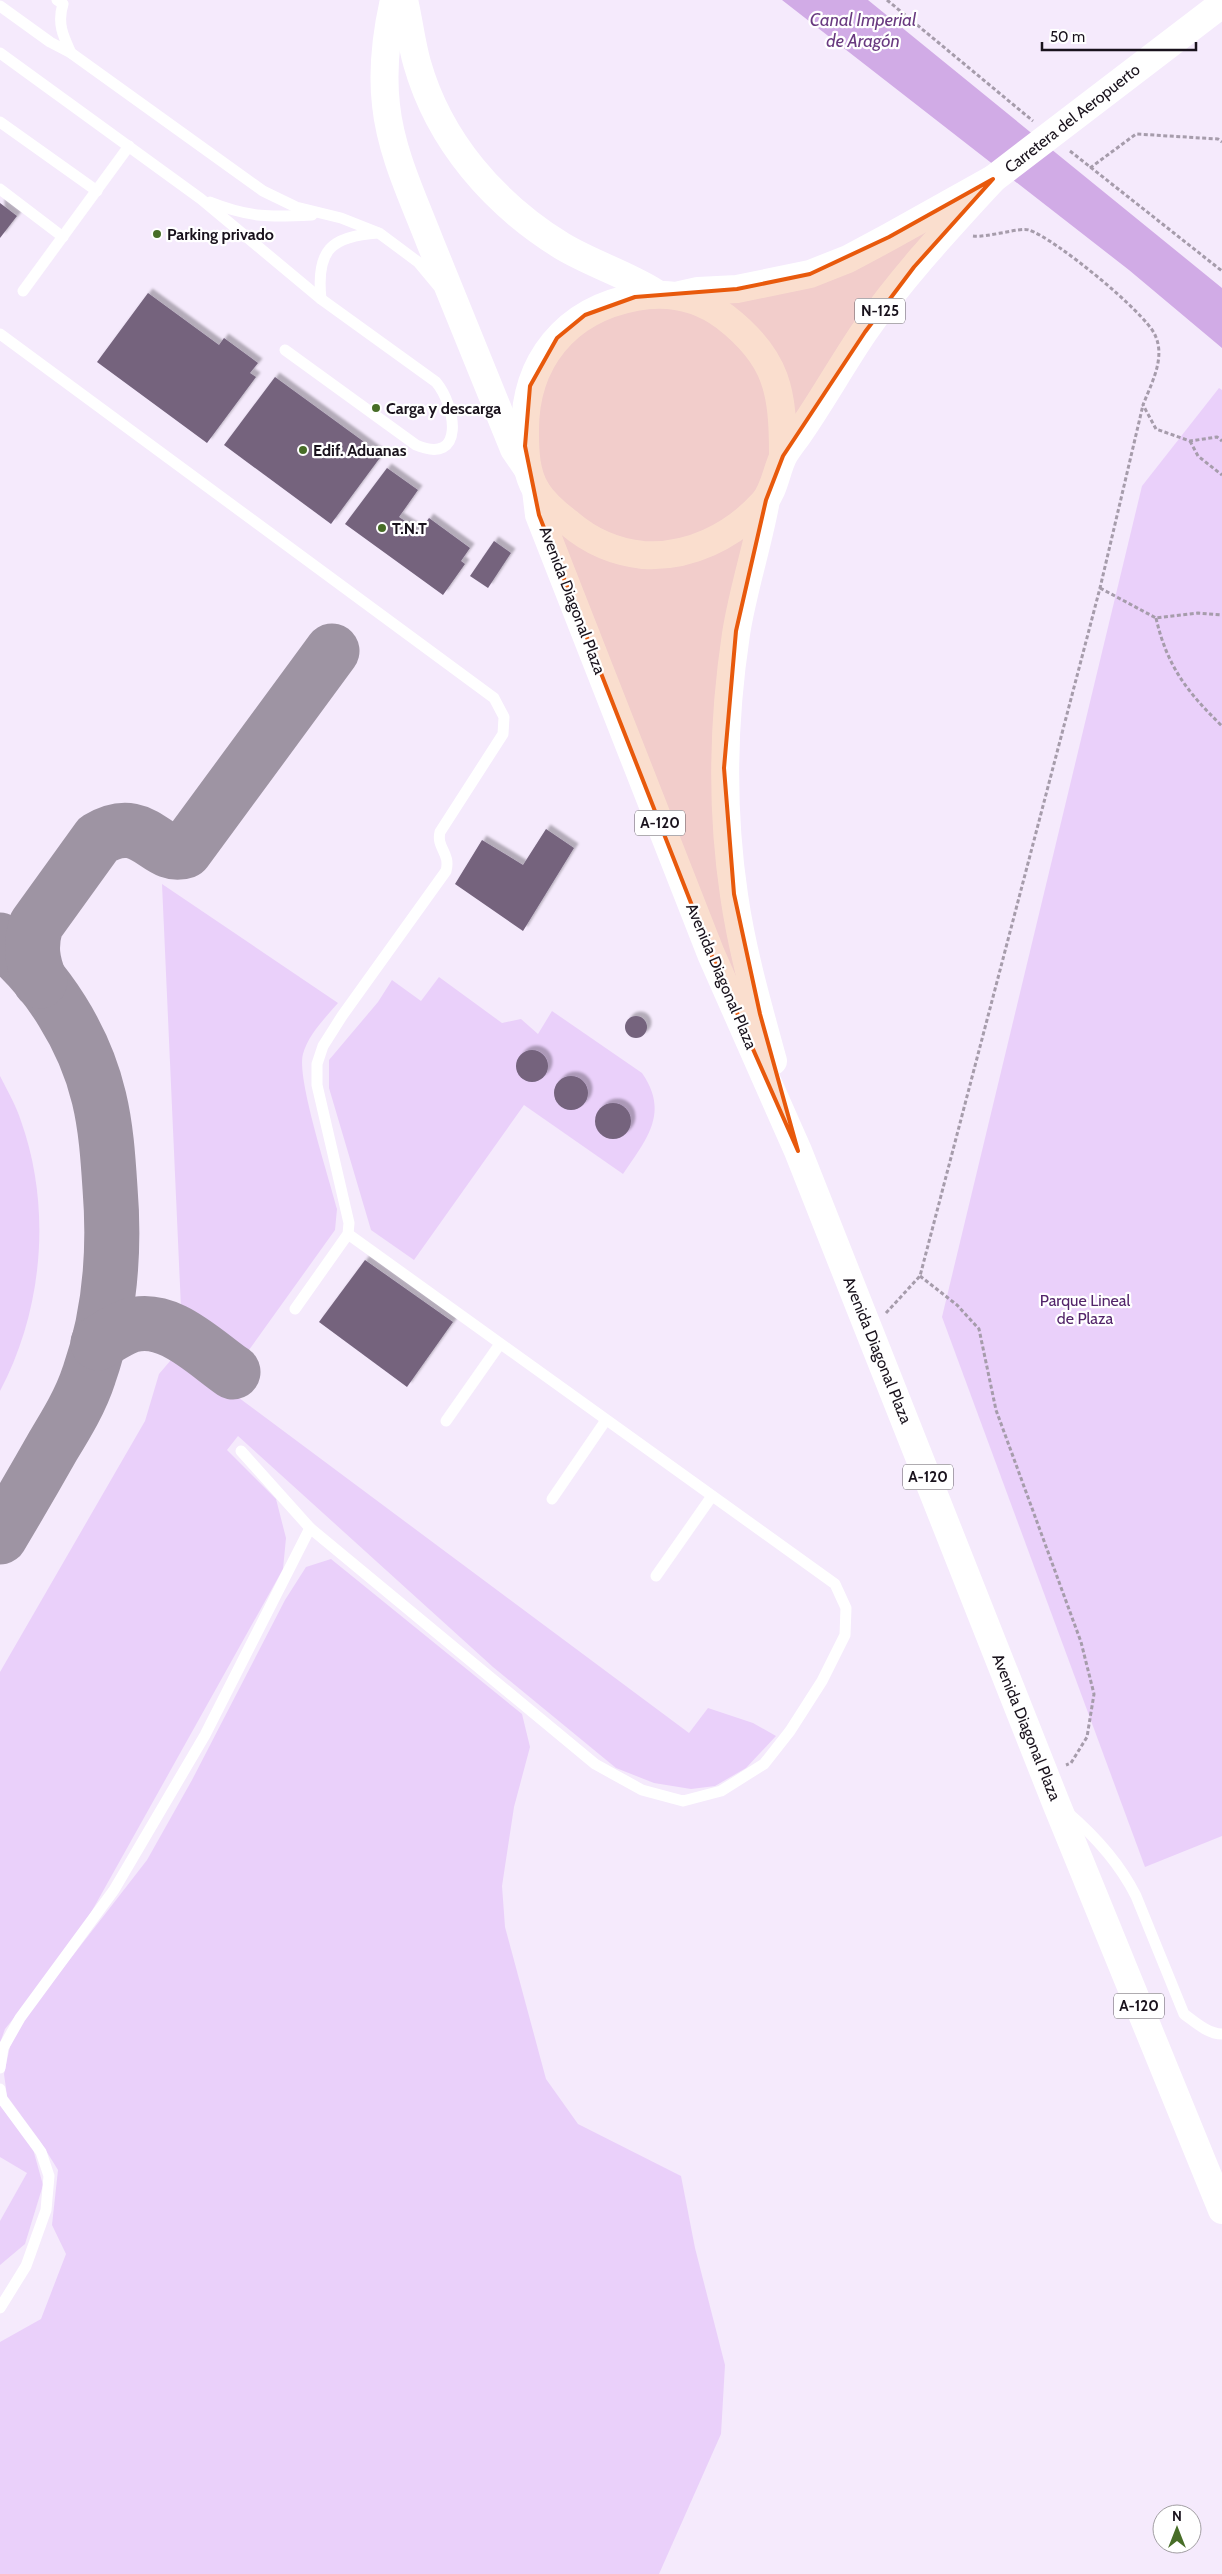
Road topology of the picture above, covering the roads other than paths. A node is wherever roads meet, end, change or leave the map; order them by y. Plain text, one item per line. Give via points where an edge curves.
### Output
1 (57, 0) edge
2 (394, 0) edge
3 (404, 0) edge
4 (1222, 4) edge
5 (0, 6) edge
6 (0, 53) edge
7 (72, 53) junction
8 (0, 122) edge
9 (129, 146) junction
10 (993, 179) junction
11 (0, 189) edge
12 (97, 191) junction
13 (201, 199) junction
14 (326, 214) junction
15 (379, 233) junction
16 (63, 237) junction
17 (23, 291) dead end
18 (668, 294) junction
19 (321, 299) junction
20 (456, 307) junction
21 (0, 334) edge
22 (284, 350) dead end
23 (783, 456) junction
24 (532, 479) junction
25 (766, 500) junction
26 (798, 1151) junction
27 (348, 1234) junction
28 (294, 1309) dead end
29 (500, 1344) junction
30 (606, 1420) junction
31 (446, 1421) dead end
32 (241, 1451) dead end
33 (712, 1496) junction
34 (552, 1499) dead end
35 (310, 1528) junction
36 (656, 1576) dead end
37 (1056, 1803) junction
38 (1222, 2034) edge
39 (0, 2068) edge
40 (0, 2089) edge
41 (1222, 2210) edge
42 (0, 2308) edge

1 - 7 lane via 63,4 60,26
2 - 20 main road via 384,65 391,136
3 - 18 main road via 418,64 430,99 452,141 489,188 534,228 563,247
4 - 10 main road, Carretera del Aeropuerto / N-125
5 - 7 lane via 50,42
6 - 9 lane
7 - 14 lane via 263,191 296,207
8 - 12 lane
9 - 12 lane
9 - 13 lane
10 - 18 main road, N-125 via 889,237 810,274 737,289
10 - 23 main road, N-125 via 942,234 864,332
11 - 16 lane
12 - 16 lane
13 - 14 lane via 254,216 278,218
13 - 19 lane
14 - 15 lane via 365,225
15 - 19 lane via 346,237 326,252 319,277
15 - 20 lane via 418,262
16 - 17 lane
18 - 23 main road via 699,302 724,317 767,362 781,399
18 - 24 main road, Avenida Diagonal Plaza via 615,301 599,307 571,326 547,351 536,369 526,405
19 - 22 lane via 436,382 443,391 452,416 454,432 450,440 439,449 427,450 416,445
20 - 24 main road via 514,449
21 - 27 lane via 494,698 504,718 503,734 440,832 438,839 448,863 446,871 342,1016 323,1046 317,1064 317,1085 349,1223
23 - 25 main road
24 - 25 main road via 559,515 593,541 631,554 683,552 713,541
24 - 26 main road, Avenida Diagonal Plaza / A-120 via 539,515 711,954
25 - 26 main road, A-120 via 736,631 728,699 724,768 727,835 742,939
26 - 37 main road, Avenida Diagonal Plaza / A-120
27 - 28 lane
27 - 29 lane
29 - 30 lane
29 - 31 lane
30 - 33 lane
30 - 34 lane
32 - 35 lane
33 - 35 lane via 835,1584 846,1608 844,1635 822,1681 764,1764 721,1791 683,1800 642,1790 595,1764
33 - 36 lane
35 - 39 lane via 205,1735 114,1890 20,2018 3,2048
37 - 38 lane via 1082,1825 1127,1878 1184,2014 1199,2026
37 - 41 main road, Avenida Diagonal Plaza / A-120
40 - 42 lane via 2,2099 41,2152 49,2176 46,2210 26,2266

